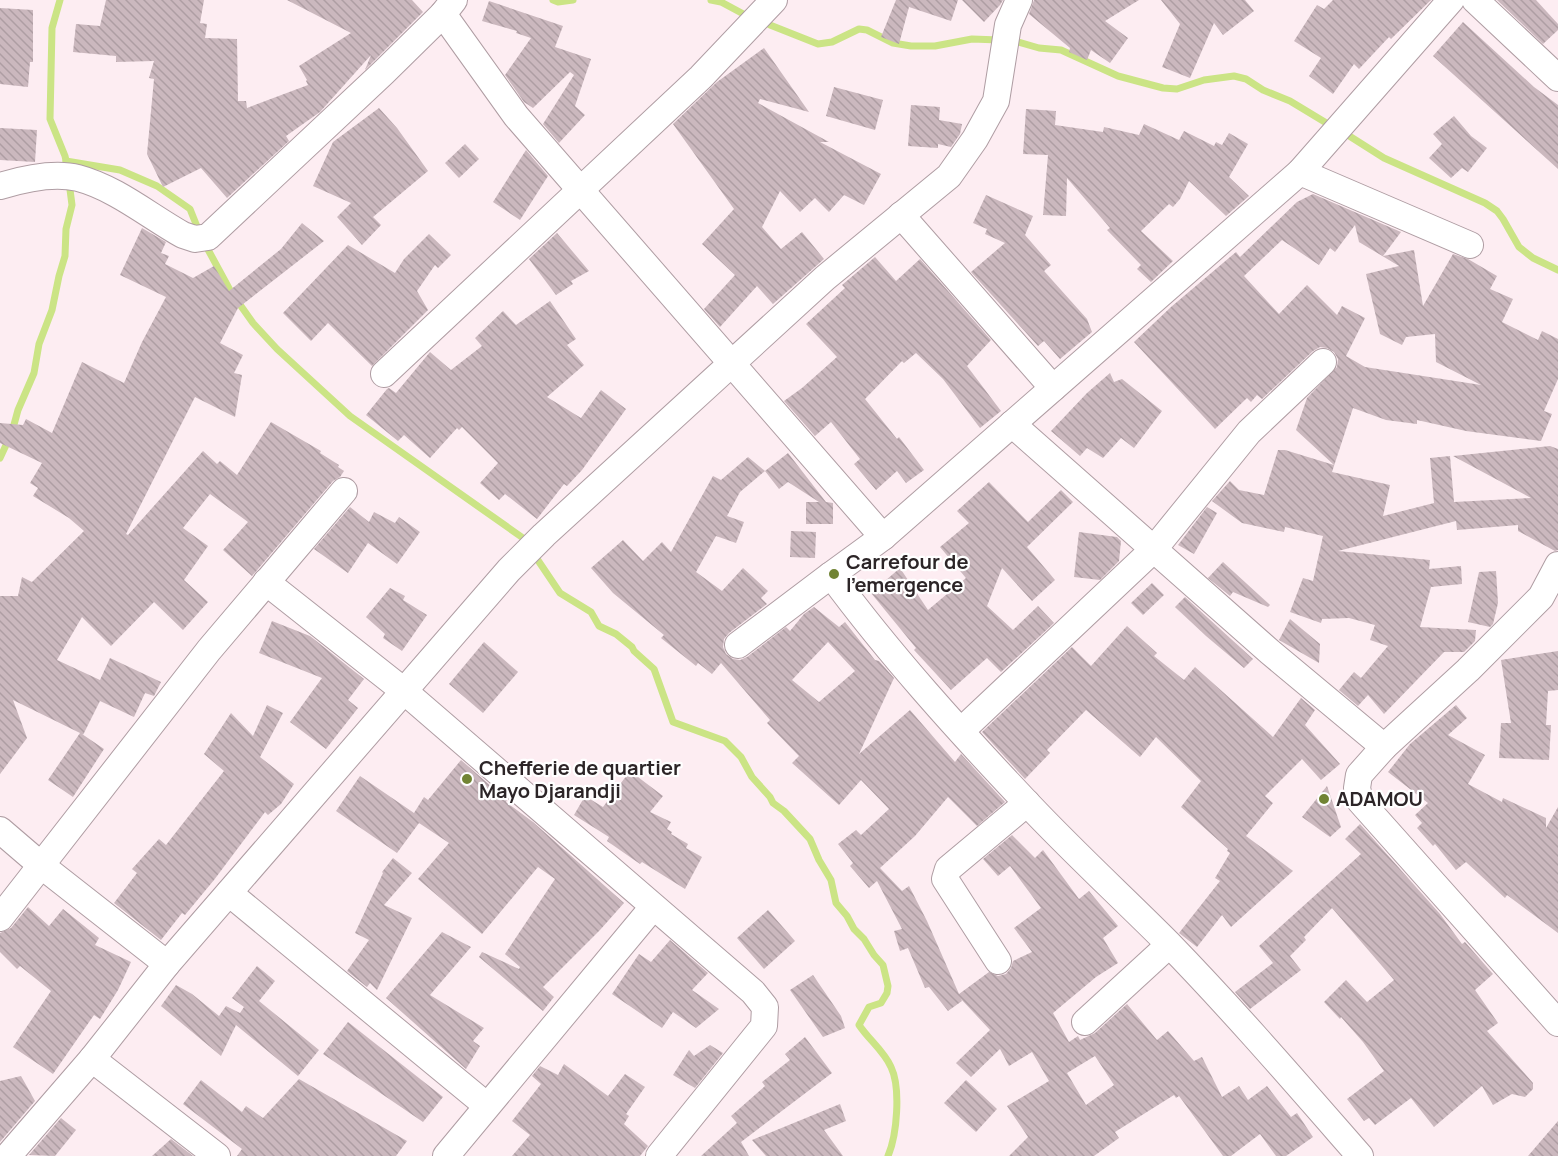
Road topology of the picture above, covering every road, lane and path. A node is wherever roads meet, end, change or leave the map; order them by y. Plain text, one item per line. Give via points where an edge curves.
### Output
1 (1019, 0) edge
2 (1451, 0) edge
3 (1475, 0) edge
4 (772, 3) edge
5 (449, 7) edge
6 (1558, 78) edge
7 (1300, 172) junction
8 (0, 186) edge
9 (580, 190) junction
10 (901, 214) junction
11 (1470, 245) dead end
12 (732, 362) junction
13 (1323, 362) dead end
14 (384, 374) dead end
15 (1053, 388) junction
16 (1012, 424) junction
17 (344, 491) dead end
18 (883, 537) junction
19 (1154, 549) junction
20 (1558, 565) edge
21 (831, 575) junction
22 (266, 582) junction
23 (1550, 603) edge
24 (738, 645) dead end
25 (404, 691) junction
26 (961, 731) junction
27 (1383, 747) junction
28 (1027, 803) junction
29 (0, 830) edge
30 (42, 866) junction
31 (229, 893) junction
32 (653, 907) junction
33 (0, 918) edge
34 (1169, 945) junction
35 (998, 961) dead end
36 (167, 964) junction
37 (1084, 1022) dead end
38 (1558, 1023) edge
39 (92, 1059) junction
40 (486, 1105) junction
41 (8, 1156) edge
42 (217, 1156) edge
43 (446, 1156) edge
44 (659, 1156) edge
45 (1360, 1156) edge

1 - 10 street via 1005,37 996,101 949,176
2 - 7 street
3 - 6 street
4 - 9 street via 701,77
5 - 8 street via 202,238 183,235 116,194 68,177 19,180
5 - 9 street via 516,116
7 - 11 street
7 - 15 street
9 - 12 street
9 - 14 street
10 - 12 street
10 - 15 street
12 - 18 street
12 - 25 street via 509,570
13 - 19 street via 1249,432
15 - 16 street
16 - 18 street
16 - 19 street
17 - 22 street
18 - 21 street
19 - 26 street
19 - 27 street
20 - 23 street
21 - 24 street
21 - 26 street via 862,618
22 - 25 street
22 - 30 street
23 - 27 street
25 - 31 street
25 - 32 street
26 - 28 street
27 - 38 street via 1359,775 1360,801
28 - 34 street
28 - 35 street via 948,869 945,879
29 - 30 street
30 - 33 street
30 - 36 street
31 - 36 street
31 - 40 street
32 - 40 street
32 - 44 street via 765,1006 764,1026
34 - 37 street
34 - 45 street
36 - 39 street
39 - 41 street
39 - 42 street
40 - 43 street

